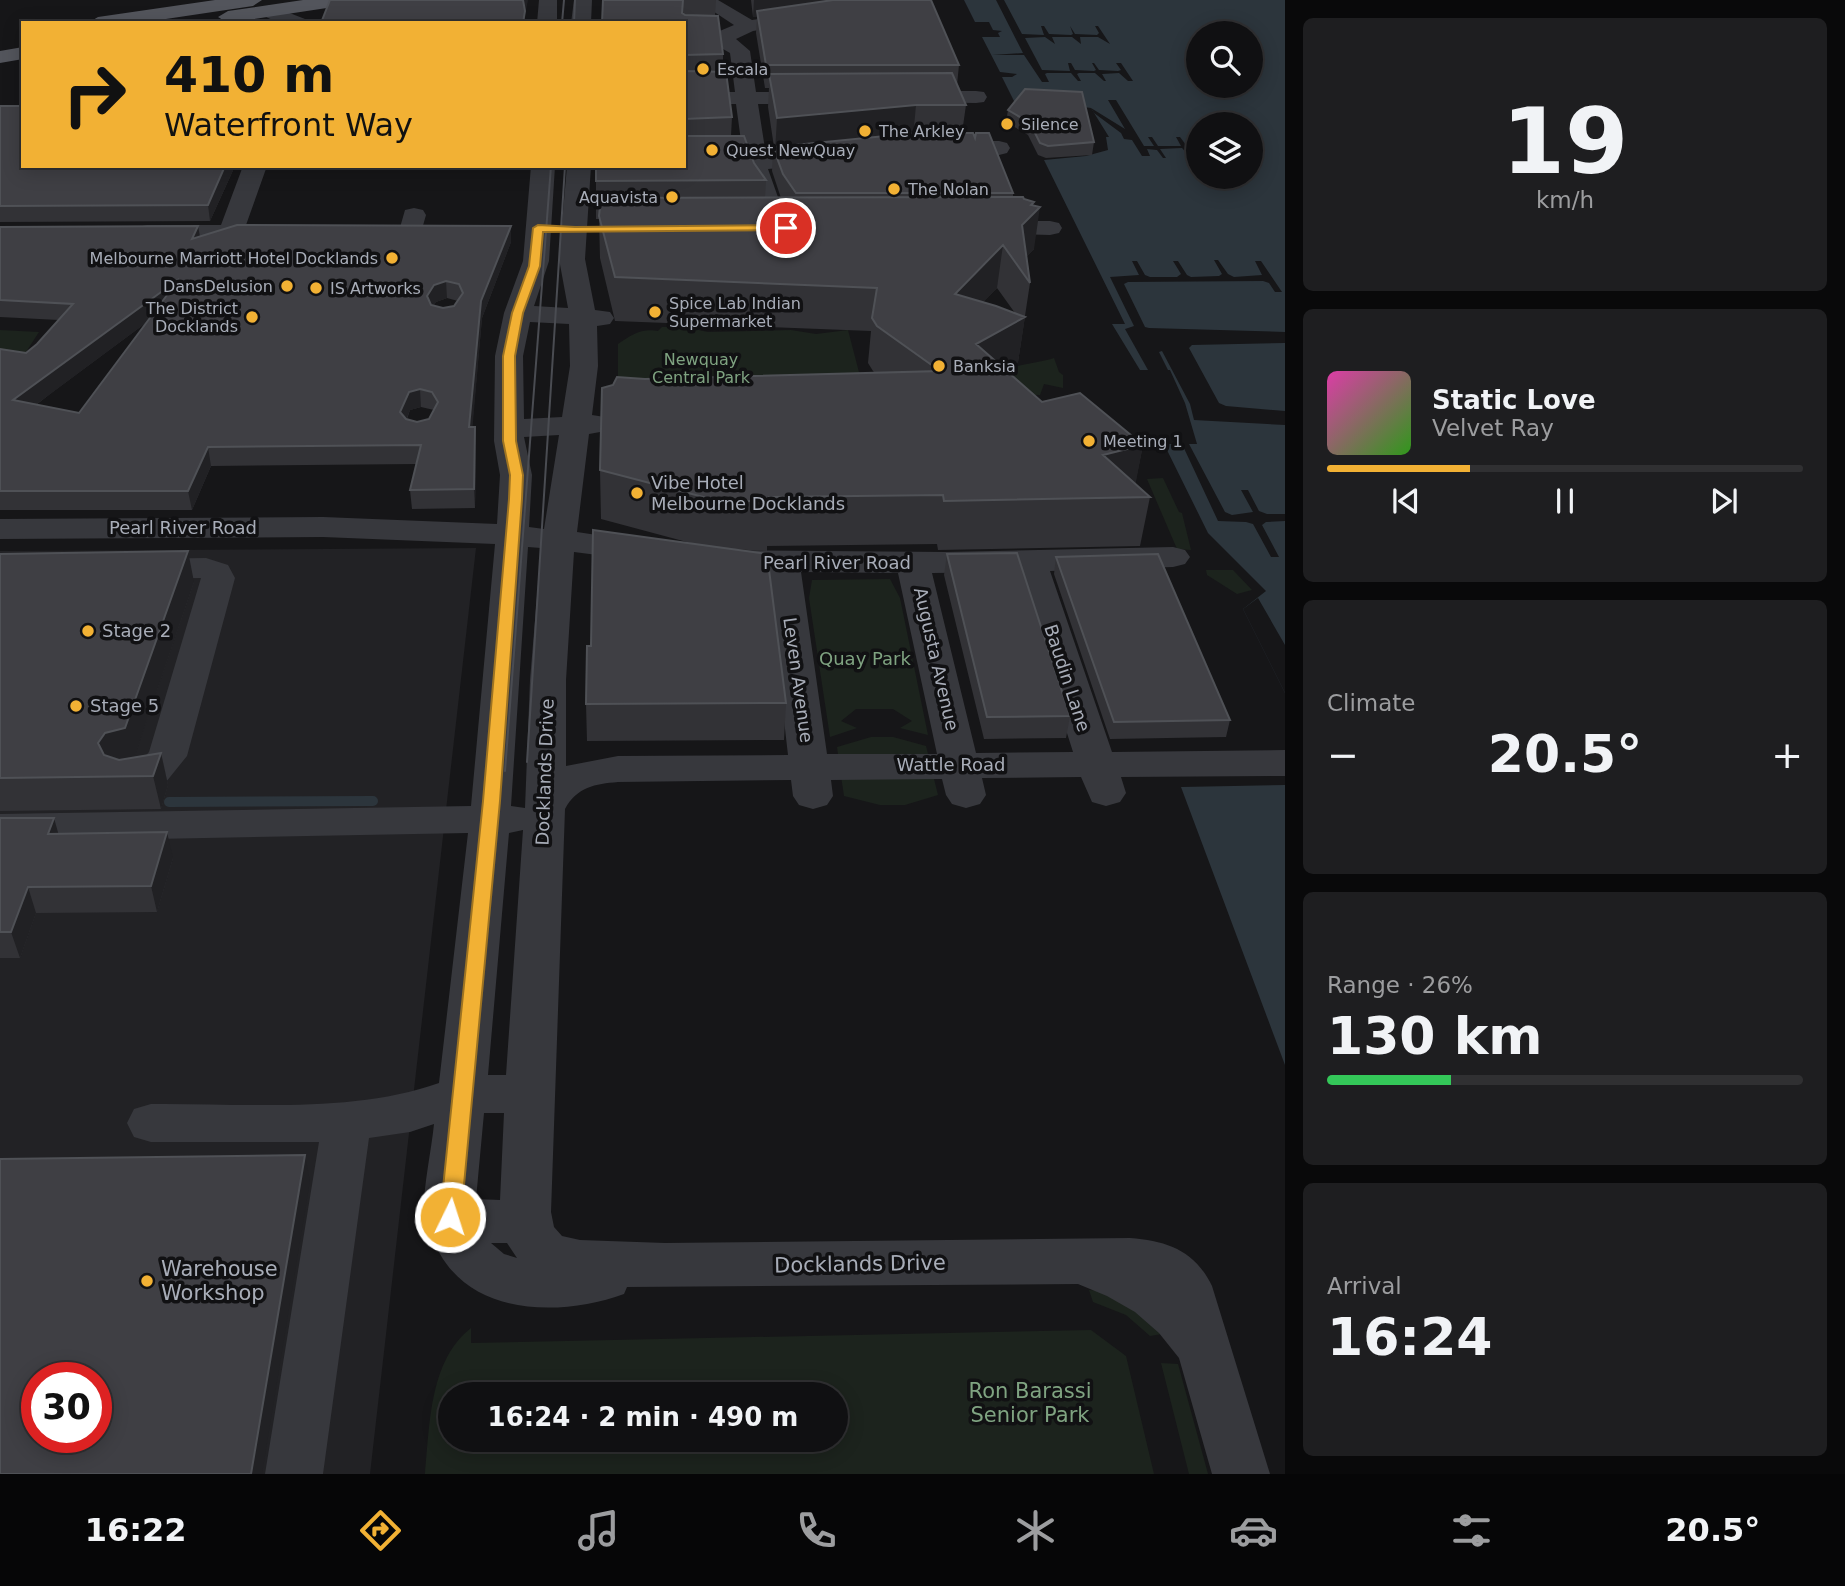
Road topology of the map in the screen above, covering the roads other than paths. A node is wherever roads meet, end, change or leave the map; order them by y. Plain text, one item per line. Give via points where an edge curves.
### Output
1 (223, 0) edge
2 (340, 0) edge
3 (548, 0) edge
4 (583, 0) edge
5 (705, 0) edge
6 (261, 6) edge
7 (859, 6) edge
8 (164, 12) junction
9 (110, 21) edge
10 (205, 21) edge
11 (294, 21) edge
12 (547, 21) edge
13 (581, 21) edge
14 (749, 26) junction
15 (21, 35) edge
16 (0, 38) edge
17 (718, 39) junction
18 (686, 40) edge
19 (21, 53) edge
20 (0, 57) edge
21 (892, 97) edge
22 (976, 97) dead end
23 (686, 98) edge
24 (745, 98) junction
25 (836, 98) edge
26 (922, 148) edge
27 (999, 148) dead end
28 (847, 154) edge
29 (686, 163) edge
30 (754, 163) junction
31 (254, 168) edge
32 (543, 168) edge
33 (579, 168) edge
34 (423, 228) edge
35 (760, 228) edge
36 (962, 228) edge
37 (1050, 228) dead end
38 (528, 230) junction
39 (575, 230) junction
40 (603, 230) edge
41 (121, 232) edge
42 (231, 232) junction
43 (287, 232) edge
44 (384, 232) edge
45 (517, 313) junction
46 (592, 317) junction
47 (597, 415) junction
48 (509, 429) junction
49 (512, 528) junction
50 (0, 529) edge
51 (559, 537) junction
52 (1173, 557) dead end
53 (1033, 562) junction
54 (783, 564) junction
55 (913, 564) junction
56 (111, 569) edge
57 (547, 724) junction
58 (1285, 763) edge
59 (618, 769) junction
60 (128, 777) edge
61 (1101, 779) junction
62 (964, 780) junction
63 (812, 781) junction
64 (544, 823) junction
65 (0, 828) edge
66 (489, 830) junction
67 (231, 832) junction
68 (0, 844) edge
69 (529, 1093) junction
70 (461, 1095) junction
71 (346, 1122) junction
72 (150, 1123) dead end
73 (450, 1220) junction
74 (526, 1222) junction
75 (665, 1266) junction
76 (294, 1474) edge
77 (1241, 1474) edge

1 - 8 main road
2 - 6 main road
3 - 12 street
4 - 13 street
5 - 14 street
6 - 8 main road
6 - 10 main road
6 - 11 street
7 - 14 street
8 - 9 main road
14 - 17 street
15 - 16 main road
17 - 18 street
17 - 24 street via 740,51
19 - 20 main road
21 - 22 street
23 - 24 street
24 - 25 street
24 - 30 street
26 - 27 street
28 - 30 street
29 - 30 street
30 - 35 street via 767,200 797,228
31 - 42 street
32 - 38 street, Docklands Drive
33 - 39 street, Docklands Drive
34 - 44 street
36 - 37 street
38 - 39 street
38 - 45 street, Docklands Drive via 534,266
39 - 40 street
39 - 46 street, Docklands Drive via 572,259
41 - 42 street
42 - 43 street
45 - 46 street
45 - 48 street, Docklands Drive via 509,356
46 - 47 street, Docklands Drive via 584,366
47 - 48 street
47 - 51 street, Docklands Drive
48 - 49 street, Docklands Drive via 516,475
49 - 50 street, Pearl River Road via 99,520
49 - 51 street, Pearl River Road
49 - 66 street, Docklands Drive
51 - 54 street, Pearl River Road via 686,558
51 - 57 street, Docklands Drive
52 - 53 street, Pearl River Road
53 - 55 street, Pearl River Road
53 - 61 street, Baudin Lane
54 - 55 street, Pearl River Road
54 - 63 street, Leven Avenue
55 - 62 street, Augusta Avenue
56 - 60 street via 206,568 218,578 167,756 152,773
57 - 59 street, Wattle Road via 561,751 572,760
57 - 64 street, Docklands Drive
58 - 61 street, Wattle Road
59 - 63 street, Wattle Road
59 - 64 street, Wattle Road via 570,778 557,788
61 - 62 street, Wattle Road
62 - 63 street, Wattle Road
64 - 66 street
64 - 69 street, Docklands Drive
65 - 67 street
66 - 67 street
66 - 70 street, Docklands Drive
67 - 68 street
69 - 70 street
69 - 74 street, Docklands Drive
70 - 71 street via 410,1113
70 - 73 street, Docklands Drive
71 - 72 street
71 - 76 street
73 - 74 street
73 - 75 street, Docklands Drive via 459,1246 472,1260 495,1275 518,1282 568,1285
74 - 75 street, Docklands Drive via 534,1244 555,1258 580,1264
75 - 77 street, Docklands Drive via 1056,1263 1104,1271 1147,1291 1185,1323 1210,1364

